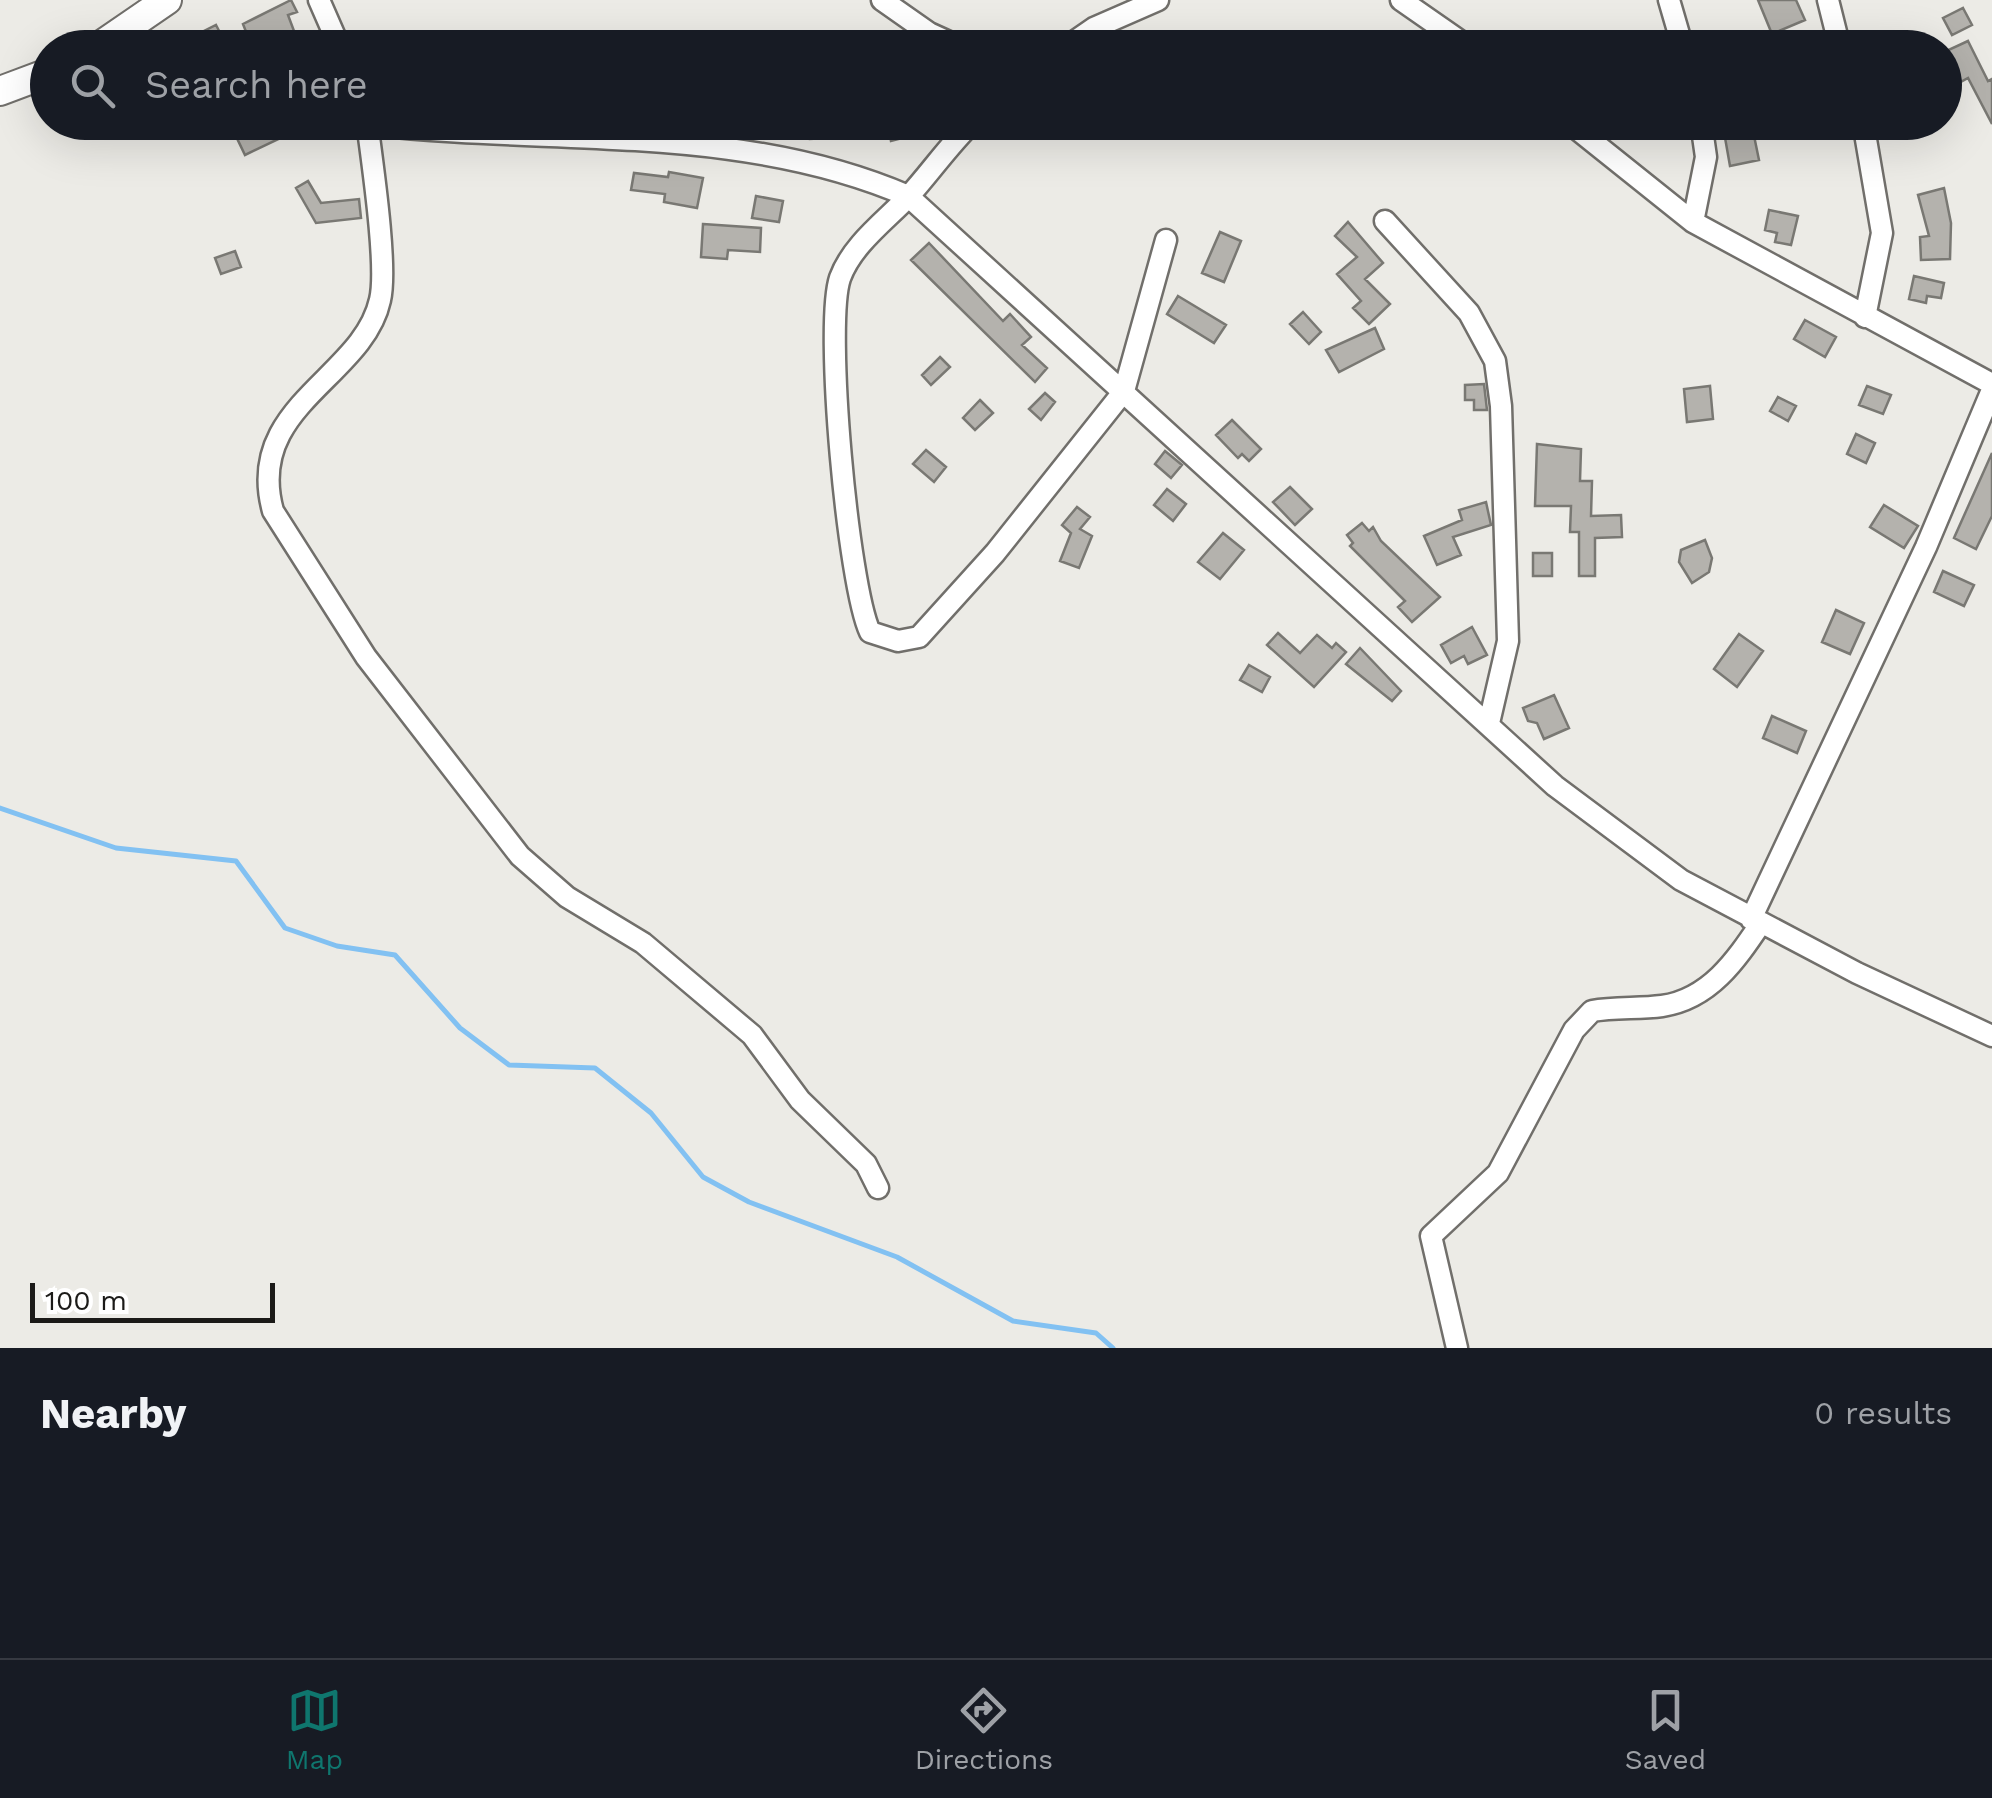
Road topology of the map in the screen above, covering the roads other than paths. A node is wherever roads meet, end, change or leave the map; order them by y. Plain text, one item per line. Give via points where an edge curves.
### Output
1 (168, 0) edge
2 (320, 0) edge
3 (882, 0) edge
4 (1158, 0) edge
5 (1401, 0) edge
6 (1669, 0) edge
7 (1828, 0) edge
8 (1425, 7) edge
9 (124, 30) edge
10 (332, 30) edge
11 (925, 30) edge
12 (1091, 30) edge
13 (1450, 30) edge
14 (1678, 30) edge
15 (1836, 30) edge
16 (30, 80) edge
17 (0, 91) edge
18 (368, 140) edge
19 (653, 140) edge
20 (957, 140) edge
21 (1590, 140) edge
22 (1704, 140) edge
23 (1866, 140) edge
24 (908, 196) junction
25 (1385, 221) dead end
26 (1693, 222) junction
27 (1166, 240) dead end
28 (1865, 317) junction
29 (1992, 387) edge
30 (1124, 391) junction
31 (1490, 723) junction
32 (1756, 921) junction
33 (1992, 1036) edge
34 (878, 1188) dead end
35 (1457, 1348) edge

1 - 9 main road
2 - 10 street
3 - 11 street
4 - 12 street
5 - 8 street
6 - 14 street
7 - 15 street
8 - 13 street
16 - 17 main road
18 - 34 street via 381,297 372,326 286,424 273,452 274,511 366,657 520,856 568,897 643,943 752,1035 800,1100 866,1164
19 - 24 street via 823,167
20 - 24 street
21 - 26 street
22 - 26 street
23 - 28 street via 1882,234
24 - 30 street
24 - 30 street via 847,264 834,318 849,524 870,632 898,641 920,637
25 - 31 street via 1470,313 1495,361 1508,641
26 - 28 street
27 - 30 street
28 - 29 street
29 - 32 street
30 - 31 street
31 - 32 street via 1555,786 1624,838 1681,880
32 - 33 street
32 - 35 street via 1724,974 1705,988 1679,1002 1592,1011 1574,1030 1498,1173 1430,1236

